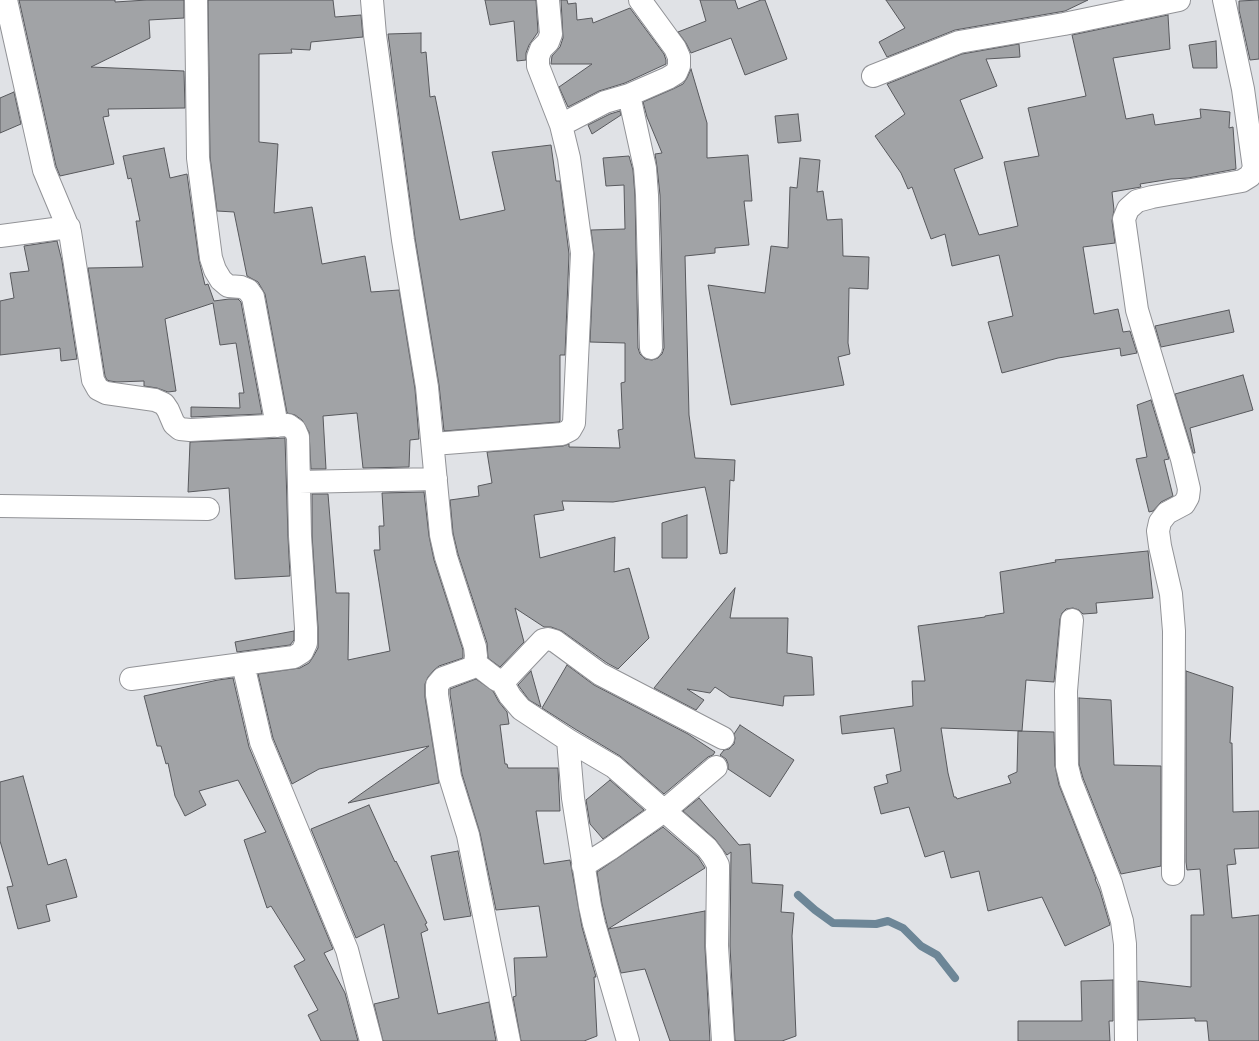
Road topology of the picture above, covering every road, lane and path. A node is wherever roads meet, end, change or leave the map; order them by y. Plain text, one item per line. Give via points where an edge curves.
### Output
1 (6, 0) edge
2 (196, 0) edge
3 (372, 0) edge
4 (548, 0) edge
5 (640, 0) edge
6 (1179, 0) edge
7 (1224, 0) edge
8 (873, 76) dead end
9 (1251, 88) edge
10 (629, 95) junction
11 (561, 125) junction
12 (69, 227) junction
13 (0, 236) edge
14 (651, 348) dead end
15 (277, 426) junction
16 (433, 444) junction
17 (436, 479) junction
18 (299, 482) junction
19 (0, 506) edge
20 (208, 509) dead end
21 (1072, 620) dead end
22 (475, 663) junction
23 (243, 664) junction
24 (131, 679) dead end
25 (501, 680) junction
26 (723, 738) dead end
27 (568, 740) junction
28 (716, 767) dead end
29 (664, 811) junction
30 (583, 866) junction
31 (1173, 874) dead end
32 (371, 1041) edge
33 (509, 1041) edge
34 (628, 1041) edge
35 (723, 1041) edge
36 (1126, 1041) edge

1 - 12 street via 44,170
2 - 15 street via 198,158 211,258 221,280 228,286 248,290 253,297
3 - 16 street
4 - 11 street via 551,34 541,49 538,66
5 - 10 street via 675,48 679,66 676,73 668,78
6 - 8 street via 960,42
7 - 9 street
9 - 31 street via 1254,168 1250,176 1242,181 1137,201 1128,209 1124,219 1137,310 1189,489 1184,504 1167,513 1160,522 1158,532 1171,594 1174,631
10 - 11 street via 605,102
10 - 14 street via 645,168 648,195
11 - 16 street via 569,158 582,253 574,423 570,430 562,434
12 - 13 street
12 - 15 street via 93,380 98,389 106,393 155,400 164,404 174,424 180,429
15 - 18 street via 288,425 295,430 298,437
16 - 17 street
17 - 18 street
17 - 22 street via 443,546 475,647
18 - 23 street via 306,643 302,652 294,657
19 - 20 street
21 - 36 street via 1066,691 1067,766 1111,883 1122,921 1125,944
22 - 25 street via 497,680
22 - 33 street via 471,668 443,678 437,685 437,695 450,777 468,835
23 - 24 street
23 - 32 street via 261,742 347,950
25 - 26 street via 508,678 543,640 548,639 555,641 600,674
25 - 27 street via 521,709
27 - 29 street via 614,767
27 - 30 street via 572,798
28 - 29 street
29 - 30 street
29 - 35 street via 707,848 718,865 717,946
30 - 34 street via 594,924

